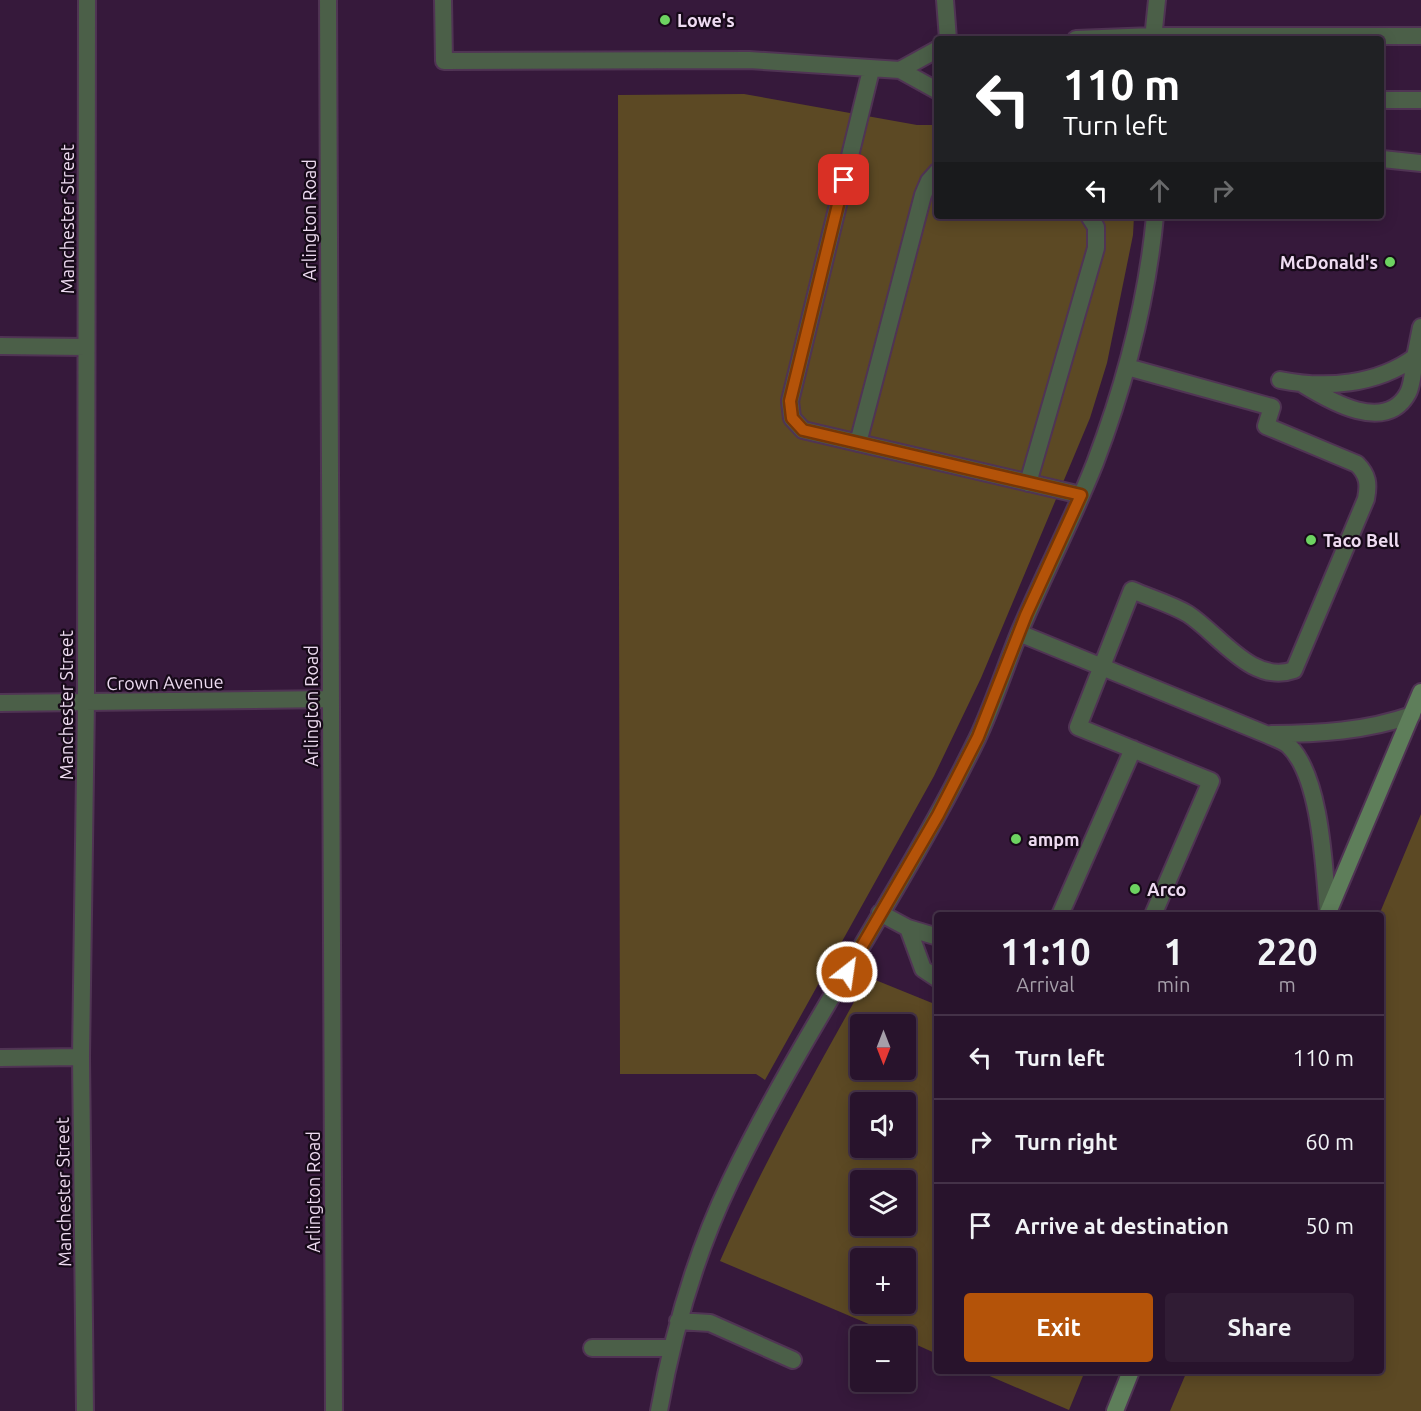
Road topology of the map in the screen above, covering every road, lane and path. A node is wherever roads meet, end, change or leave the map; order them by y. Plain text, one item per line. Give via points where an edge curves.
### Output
1 (87, 0) edge
2 (328, 0) edge
3 (443, 0) edge
4 (945, 0) edge
5 (1157, 0) edge
6 (948, 36) edge
7 (1154, 36) edge
8 (1384, 36) edge
9 (1421, 36) edge
10 (934, 51) edge
11 (872, 70) junction
12 (900, 70) junction
13 (934, 89) edge
14 (1384, 100) edge
15 (1421, 100) edge
16 (1384, 159) edge
17 (1421, 163) edge
18 (934, 175) edge
19 (1091, 219) edge
20 (1155, 219) edge
21 (1421, 327) edge
22 (0, 346) edge
23 (86, 347) junction
24 (1415, 357) junction
25 (1127, 367) junction
26 (1280, 380) dead end
27 (1303, 385) junction
28 (858, 442) junction
29 (1028, 483) junction
30 (1081, 495) junction
31 (1019, 633) junction
32 (1104, 666) junction
33 (1421, 692) edge
34 (330, 699) junction
35 (86, 702) junction
36 (0, 703) edge
37 (1412, 715) junction
38 (1268, 735) junction
39 (1133, 748) junction
40 (1061, 912) edge
41 (1154, 912) edge
42 (1328, 912) edge
43 (1328, 912) edge
44 (880, 913) junction
45 (908, 928) junction
46 (934, 936) edge
47 (934, 976) edge
48 (81, 1057) junction
49 (0, 1058) edge
50 (678, 1321) junction
51 (592, 1348) dead end
52 (671, 1348) junction
53 (793, 1360) dead end
54 (1130, 1374) edge
55 (85, 1411) edge
56 (334, 1411) edge
57 (659, 1411) edge
58 (1114, 1411) edge

1 - 23 street, Manchester Street
2 - 34 street, Arlington Road
3 - 11 street via 444,61 749,60
4 - 6 street
5 - 7 street
8 - 9 street
10 - 12 street
11 - 12 street
11 - 28 street via 790,401 792,418 803,430
12 - 13 street
14 - 15 street
16 - 17 street
18 - 28 street via 923,195
19 - 29 street via 1096,226 1096,248
20 - 25 street
21 - 24 street
22 - 23 street
23 - 35 street, Manchester Street
24 - 27 street via 1398,370 1342,384
24 - 27 street via 1408,393 1394,408 1379,412 1336,405
25 - 30 street
25 - 32 street via 1272,407 1266,426 1357,464 1368,487 1294,670 1268,674 1252,666 1187,614 1132,590
26 - 27 street
28 - 29 street
29 - 30 street
30 - 31 street
31 - 32 street
31 - 44 street via 978,737
32 - 38 street
32 - 39 street via 1078,727
33 - 37 main road
34 - 35 street, Crown Avenue
34 - 56 street, Arlington Road
35 - 36 street, Crown Avenue
35 - 48 street, Manchester Street
37 - 38 street via 1384,725
37 - 43 main road
38 - 42 street via 1289,746 1305,772 1314,801
39 - 40 street
39 - 41 street via 1211,781
44 - 45 street
44 - 50 street via 730,1183
45 - 46 street
45 - 47 street via 923,969
48 - 49 street
48 - 55 street, Manchester Street
50 - 52 street
50 - 53 street via 710,1323
51 - 52 street
52 - 57 street
54 - 58 main road

